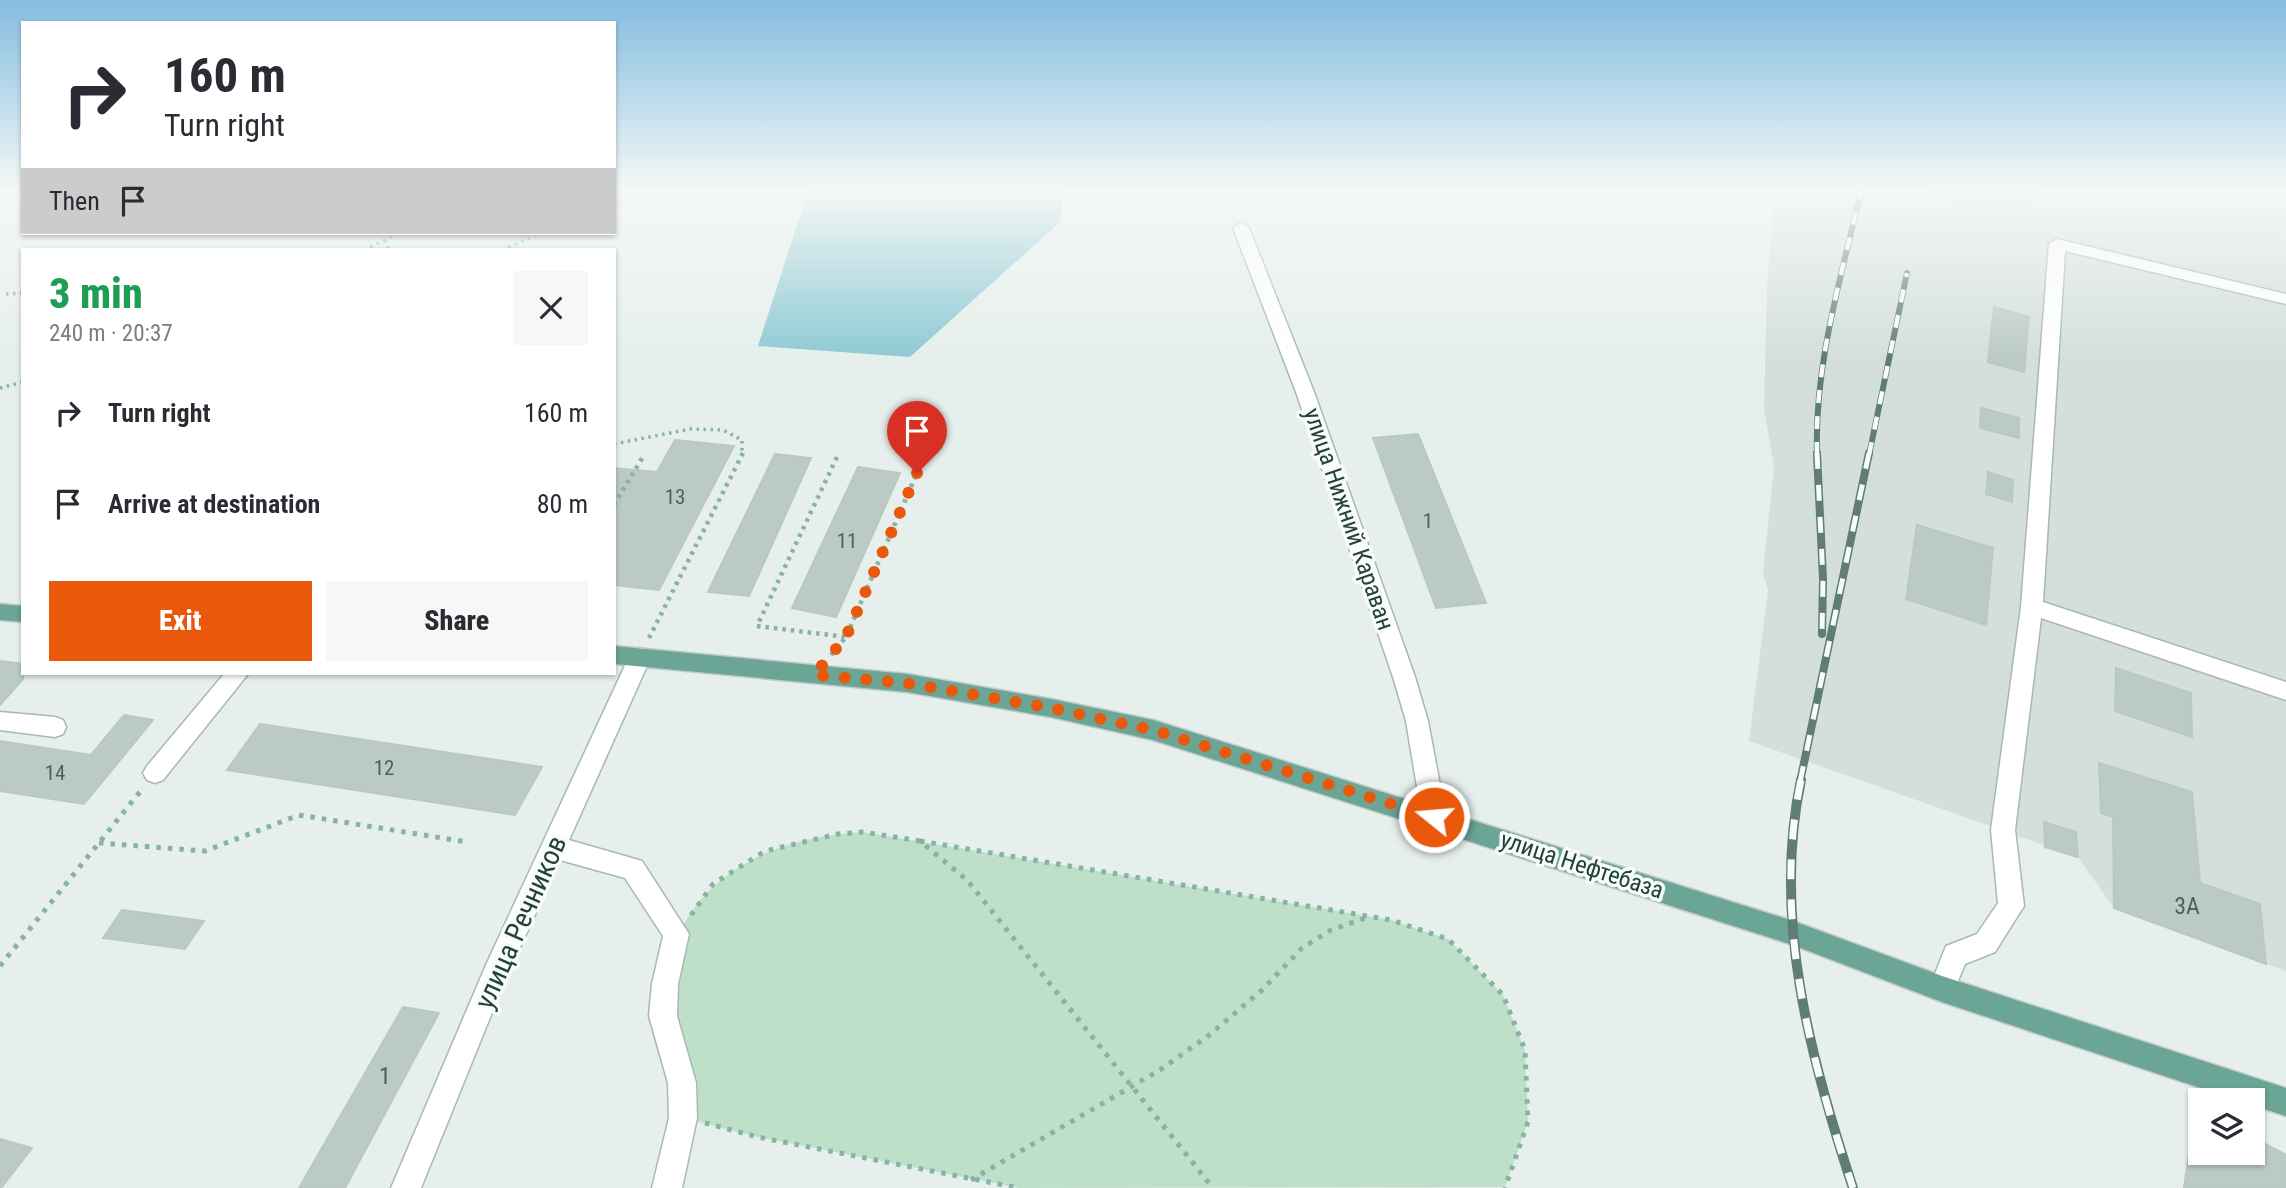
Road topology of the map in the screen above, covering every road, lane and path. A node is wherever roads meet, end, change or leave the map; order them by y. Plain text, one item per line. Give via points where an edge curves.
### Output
1 (1248, 246) edge
2 (2056, 246) edge
3 (2066, 246) edge
4 (21, 293) edge
5 (6, 294) dead end
6 (2286, 299) edge
7 (21, 383) edge
8 (0, 388) edge
9 (616, 444) edge
10 (644, 455) dead end
11 (837, 457) dead end
12 (917, 473) dead end
13 (616, 502) edge
14 (2032, 607) junction
15 (0, 612) edge
16 (21, 614) edge
17 (846, 637) junction
18 (616, 655) edge
19 (640, 657) junction
20 (236, 675) edge
21 (814, 675) junction
22 (2286, 691) edge
23 (0, 721) edge
24 (55, 727) dead end
25 (155, 774) joint
26 (1434, 817) junction
27 (920, 841) junction
28 (467, 842) dead end
29 (99, 843) junction
30 (554, 847) junction
31 (1369, 917) junction
32 (676, 934) junction
33 (0, 966) edge
34 (1942, 989) junction
35 (1134, 1086) junction
36 (2286, 1102) edge
37 (683, 1118) junction
38 (971, 1180) junction
39 (405, 1188) edge
40 (667, 1188) edge
41 (1019, 1188) edge
42 (1213, 1188) edge
43 (1504, 1188) edge

1 - 26 street, улица Нижний Караван via 1305,392 1404,677 1417,720
2 - 14 street
3 - 6 street
4 - 5 path
7 - 8 path
9 - 19 path via 690,429 723,430 742,440 736,471
10 - 13 path
11 - 17 path via 757,626
12 - 17 path
14 - 22 street
14 - 34 street via 2003,830 2011,906 1986,943 1955,955
15 - 16 main road
17 - 21 path
18 - 19 main road, улица Нефтебаза
19 - 21 main road, улица Нефтебаза
19 - 30 street, улица Речников
20 - 25 street
21 - 26 main road, улица Нефтебаза via 906,683 1153,730
23 - 24 street
25 - 29 path
26 - 34 main road, улица Нефтебаза via 1793,933
27 - 31 path
27 - 32 path via 863,832 765,851 713,884
27 - 35 path via 967,880
28 - 29 path via 299,815 205,851
29 - 33 path
30 - 32 street via 633,869
30 - 39 street, улица Речников
31 - 35 path via 1331,930 1302,948 1208,1036
31 - 43 path via 1448,939 1503,995 1525,1050 1528,1122
32 - 37 street via 663,1016 682,1083
34 - 36 main road, улица Нефтебаза
35 - 38 path
35 - 42 path
37 - 38 path
37 - 40 street
38 - 41 path

